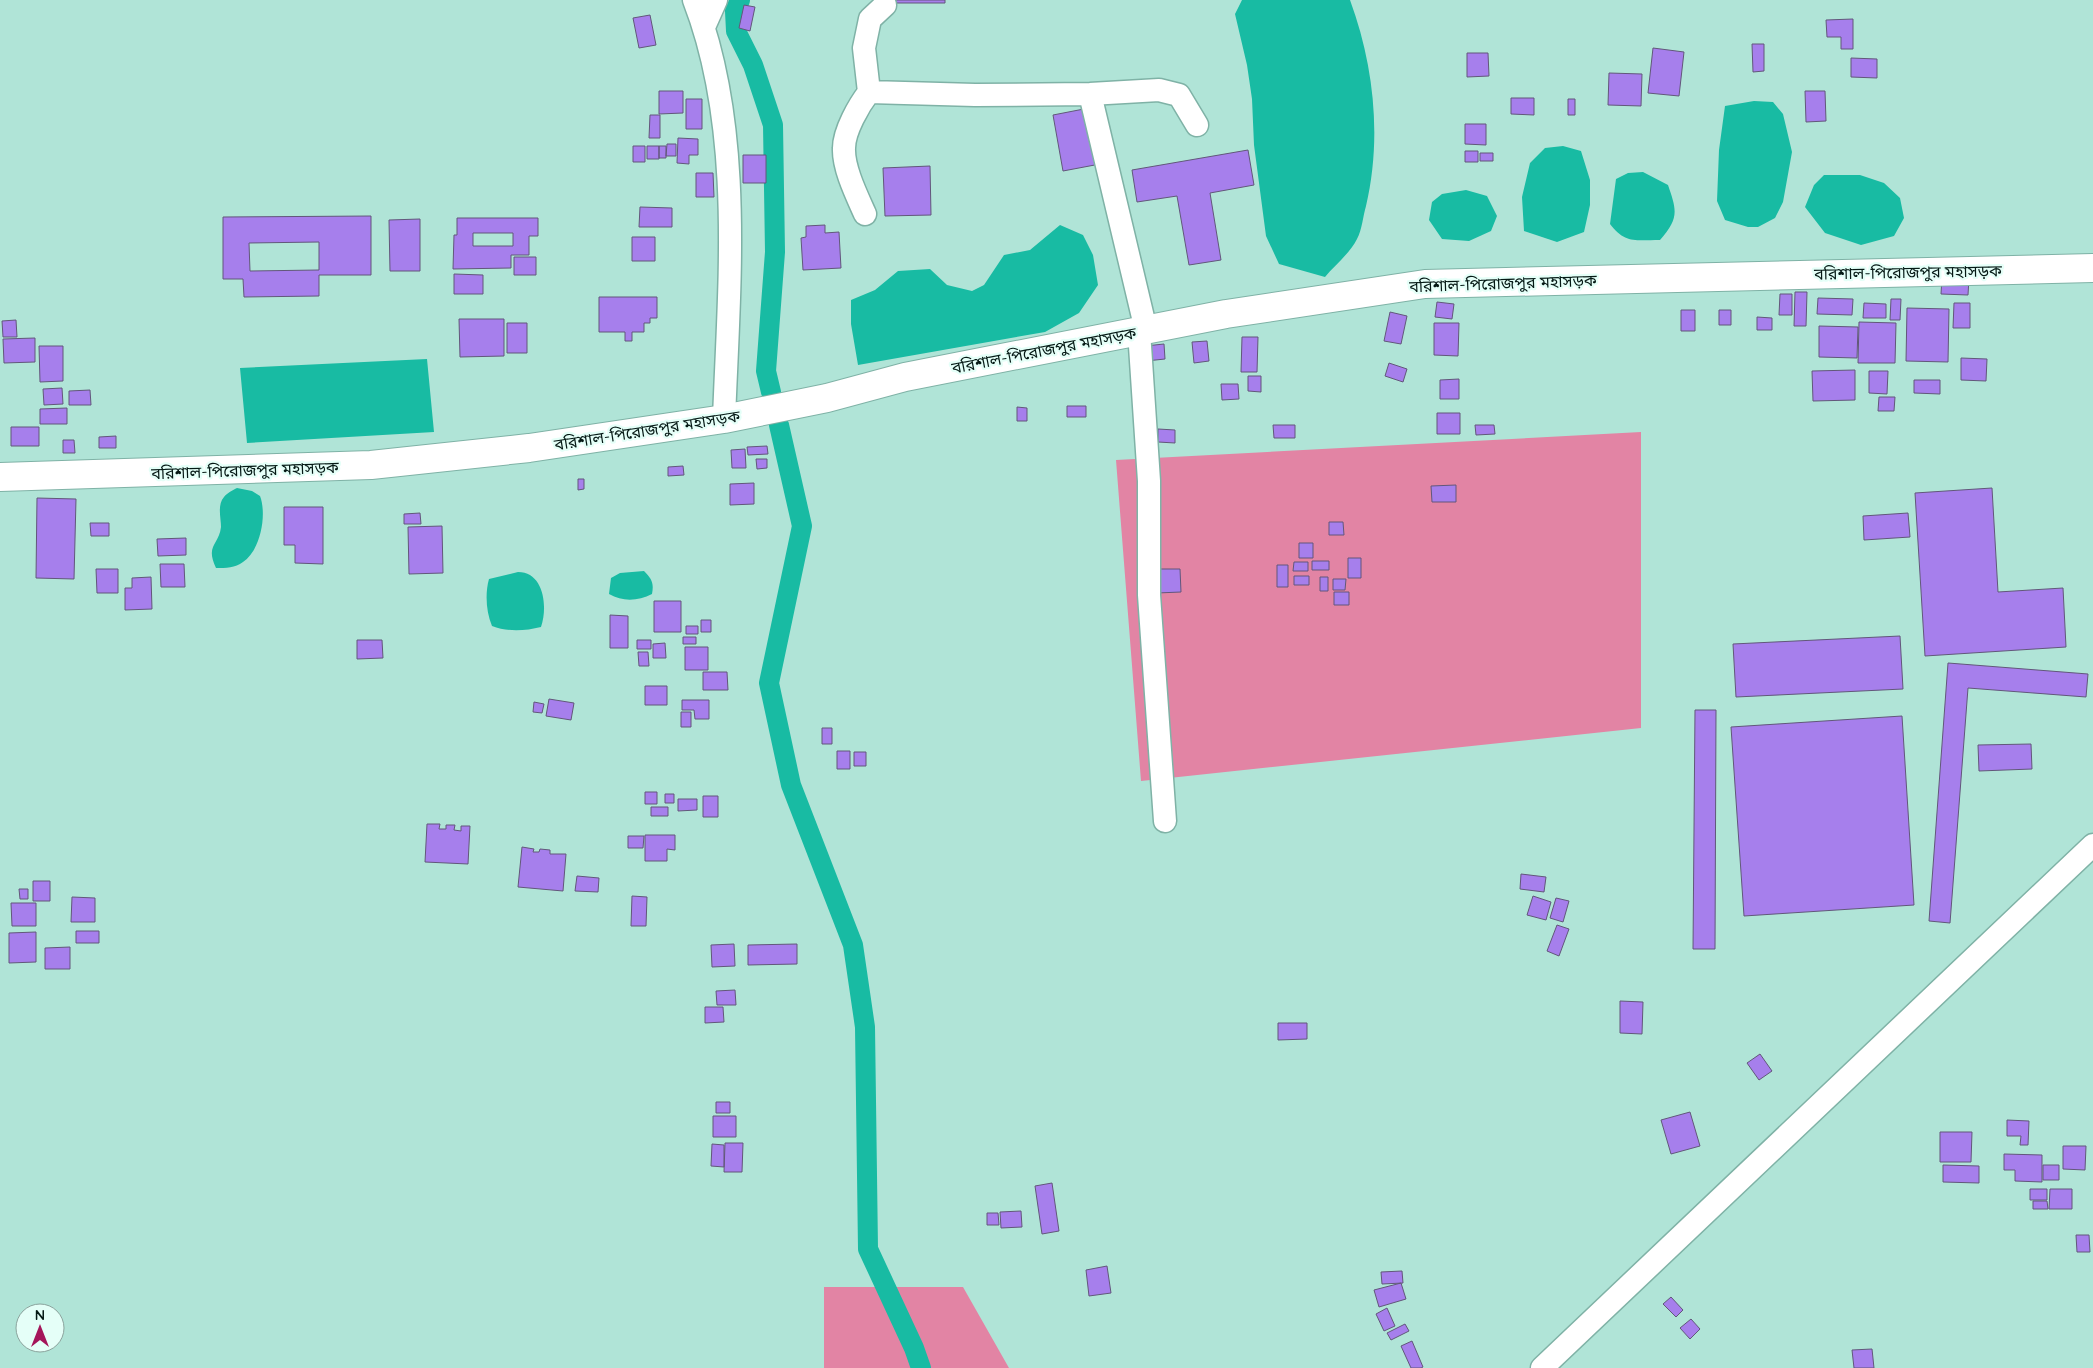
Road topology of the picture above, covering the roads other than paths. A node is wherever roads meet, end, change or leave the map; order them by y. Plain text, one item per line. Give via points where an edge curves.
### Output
1 (694, 0) edge
2 (716, 0) edge
3 (885, 5) dead end
4 (704, 27) junction
5 (869, 92) junction
6 (1090, 94) junction
7 (1197, 125) dead end
8 (865, 214) dead end
9 (2093, 268) edge
10 (1142, 330) junction
11 (724, 420) junction
12 (0, 478) edge
13 (1165, 821) dead end
14 (2093, 846) edge
15 (1542, 1368) edge

1 - 4 street
2 - 4 street
3 - 5 street via 870,19 864,48
4 - 11 street via 724,130 729,211
5 - 6 street
5 - 8 street via 856,109 843,147 850,180
6 - 7 street via 1159,90 1180,95
6 - 10 street
9 - 10 highway, বরিশাল-পিরোজপুর মহাসড়ক via 1425,284
10 - 11 highway, বরিশাল-পিরোজপুর মহাসড়ক via 905,377
10 - 13 street via 1149,481 1149,595
11 - 12 highway, বরিশাল-পিরোজপুর মহাসড়ক via 528,448 371,465
14 - 15 street

